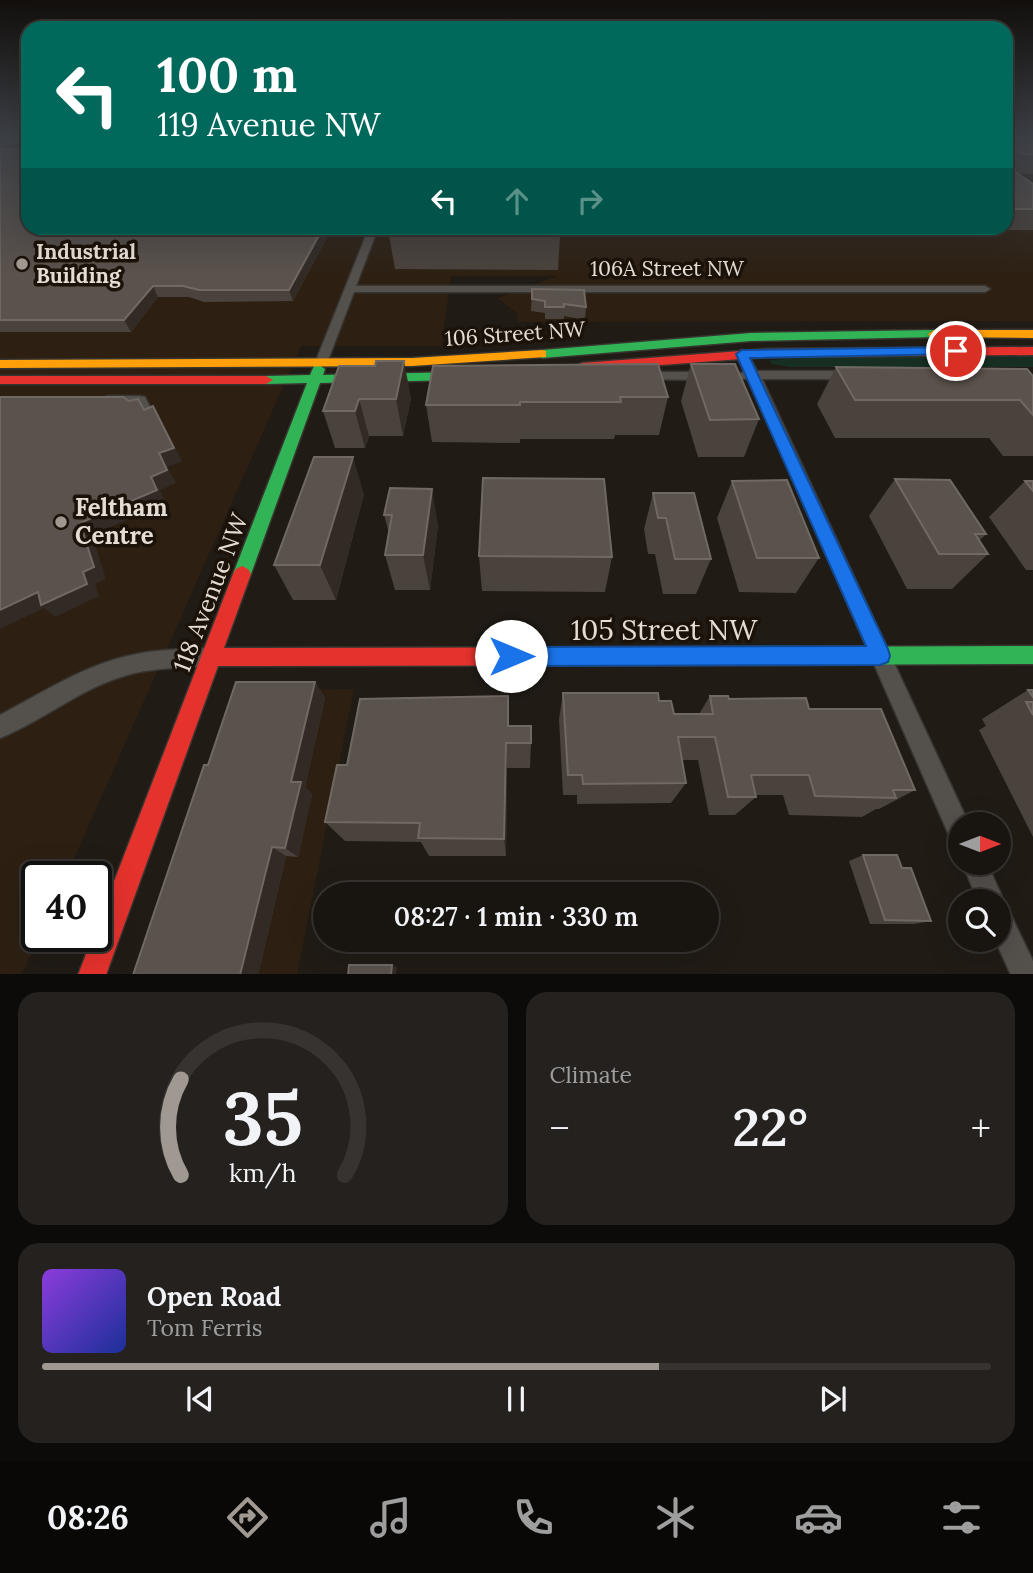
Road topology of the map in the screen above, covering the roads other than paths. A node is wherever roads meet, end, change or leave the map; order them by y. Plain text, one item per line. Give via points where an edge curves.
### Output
1 (370, 235) edge
2 (349, 289) junction
3 (985, 289) dead end
4 (1033, 334) edge
5 (1033, 351) edge
6 (742, 354) junction
7 (321, 363) junction
8 (0, 364) edge
9 (529, 371) edge
10 (738, 375) junction
11 (865, 375) edge
12 (475, 376) edge
13 (626, 376) edge
14 (0, 380) edge
15 (315, 380) junction
16 (1033, 655) edge
17 (880, 656) junction
18 (212, 657) junction
19 (0, 727) edge
20 (951, 812) edge
21 (1011, 944) edge
22 (92, 974) edge
23 (1025, 974) edge

1 - 2 street, 118 Avenue NW
2 - 3 street, 106A Street NW
2 - 7 street, 118 Avenue NW
4 - 7 main road, 106 Street NW via 827,334 449,361
5 - 6 main road, 106 Street NW
6 - 9 main road, 106 Street NW
6 - 10 street
7 - 8 main road, 106 Street NW
7 - 15 main road, 118 Avenue NW
10 - 11 street
10 - 13 street
10 - 17 street
12 - 15 main road, 106 Street NW
14 - 15 main road, 106 Street NW
15 - 18 main road, 118 Avenue NW
16 - 17 main road, 105 Street NW
17 - 18 main road, 105 Street NW
17 - 20 street
18 - 19 street via 122,666
18 - 22 main road, 118 Avenue NW
21 - 23 street

